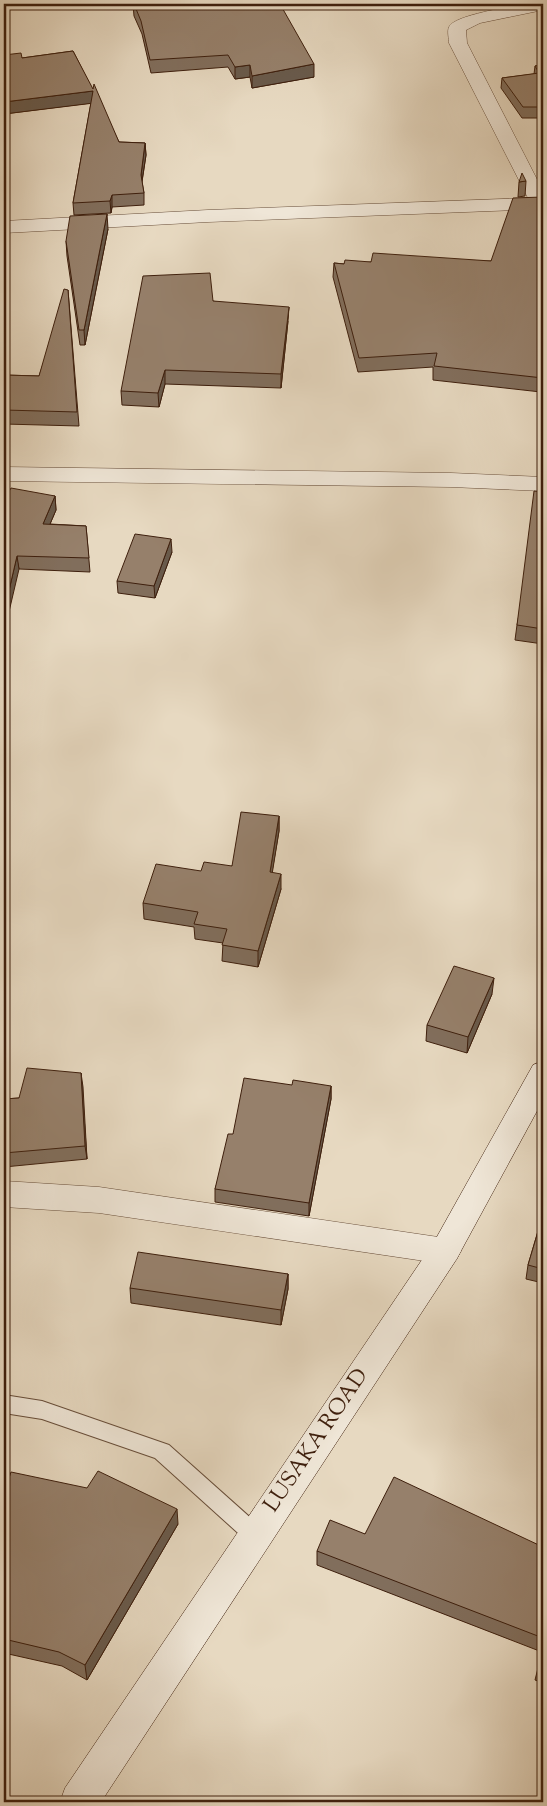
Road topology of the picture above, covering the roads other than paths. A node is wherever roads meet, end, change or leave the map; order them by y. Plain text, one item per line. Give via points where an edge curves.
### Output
1 (543, 5) edge
2 (542, 203) edge
3 (4, 227) edge
4 (4, 474) edge
5 (543, 484) edge
6 (543, 1073) edge
7 (4, 1194) edge
8 (444, 1251) junction
9 (4, 1404) edge
10 (255, 1535) junction
11 (79, 1802) edge

1 - 2 street via 475,19 457,28 458,43
2 - 3 street
4 - 5 street
6 - 8 street, LUSAKA ROAD
7 - 8 street via 99,1200
8 - 10 street, LUSAKA ROAD
9 - 10 lane via 42,1410 162,1451
10 - 11 street, LUSAKA ROAD

